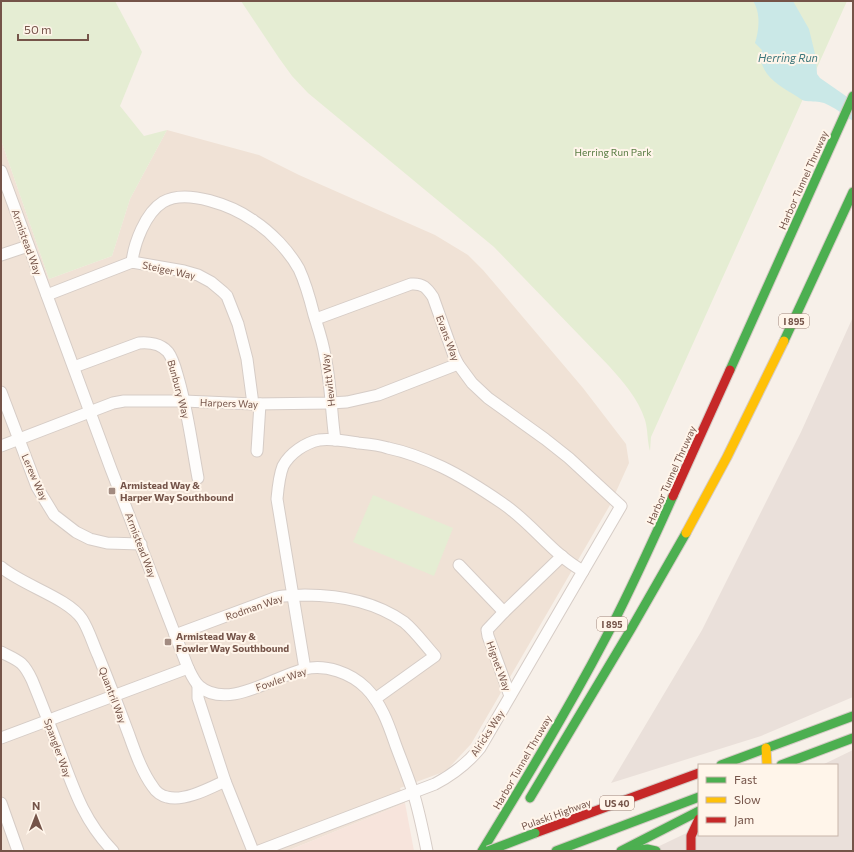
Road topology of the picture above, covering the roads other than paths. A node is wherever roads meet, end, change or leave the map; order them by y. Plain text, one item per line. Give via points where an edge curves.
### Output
1 (853, 96) edge
2 (1, 173) edge
3 (853, 192) edge
4 (28, 246) junction
5 (1, 255) edge
6 (132, 262) junction
7 (47, 295) junction
8 (316, 319) junction
9 (458, 364) junction
10 (74, 367) junction
11 (1, 392) edge
12 (184, 401) junction
13 (257, 404) junction
14 (330, 404) junction
15 (90, 412) junction
16 (19, 440) junction
17 (335, 440) junction
18 (1, 446) edge
19 (257, 451) dead end
20 (198, 478) dead end
21 (621, 506) joint
22 (141, 544) junction
23 (562, 556) junction
24 (459, 565) dead end
25 (1, 567) edge
26 (583, 571) junction
27 (294, 596) junction
28 (504, 612) junction
29 (175, 635) junction
30 (1, 652) edge
31 (188, 668) junction
32 (305, 669) junction
33 (198, 685) junction
34 (114, 695) junction
35 (510, 696) junction
36 (376, 698) junction
37 (853, 716) edge
38 (48, 720) junction
39 (1, 738) edge
40 (853, 738) edge
41 (766, 748) junction
42 (724, 764) edge
43 (766, 764) edge
44 (784, 764) edge
45 (698, 773) edge
46 (225, 781) junction
47 (413, 792) junction
48 (698, 796) edge
49 (1, 803) edge
50 (524, 808) dead end
51 (698, 811) edge
52 (698, 821) edge
53 (509, 832) dead end
54 (18, 851) edge
55 (113, 851) edge
56 (253, 851) edge
57 (259, 851) edge
58 (427, 851) edge
59 (482, 851) edge
60 (488, 851) edge
61 (498, 851) edge
62 (556, 851) edge
63 (621, 851) edge
64 (632, 851) edge
65 (656, 851) edge
66 (691, 851) edge

1 - 59 main road, Harbor Tunnel Thruway / I 895 via 627,596 562,716
2 - 4 street, Armistead Way
3 - 50 main road, I 895 via 805,298 726,458 645,604
4 - 5 street
4 - 7 street, Armistead Way
6 - 7 street, Steiger Way
6 - 8 street, Hewitt Way via 133,249 142,230 151,213 162,202 184,197 216,202 254,220 286,250 298,268
6 - 13 street, Steiger Way via 198,275 223,292 244,342
7 - 10 street, Armistead Way
8 - 9 street, Evans Way via 411,284 422,284 433,297
8 - 14 street, Hewitt Way via 326,357
9 - 14 street, Harpers Way via 378,395
9 - 21 street, Evans Way via 472,383 488,398 569,458
10 - 12 street, Bunbury Way via 140,343 156,344 167,351 172,360
10 - 15 street, Armistead Way
11 - 16 street, Lerew Way
12 - 13 street, Harpers Way
12 - 15 street, Harpers Way via 124,402
12 - 20 street, Bunbury Way
13 - 14 street, Harpers Way
13 - 19 street, Steiger Way
14 - 17 street, Hewitt Way
15 - 16 street, Harpers Way
15 - 22 street, Armistead Way
16 - 18 street, Harpers Way
16 - 22 street, Lerew Way via 37,487 54,515 90,539 107,543
17 - 23 street via 388,447 454,473 516,513
17 - 27 street via 320,440 305,445 289,458 281,473 277,499
21 - 26 street, Alricks Way
22 - 29 street, Armistead Way
23 - 26 street
23 - 28 street
24 - 28 street
25 - 34 street, Quantril Way via 71,608 82,619
26 - 35 street, Alricks Way
27 - 29 street, Rodman Way via 277,597
27 - 32 street
27 - 36 street, Rodman Way via 342,597 375,607 405,623 435,656
28 - 35 street, Hignet Way via 487,630
29 - 31 street, Armistead Way
30 - 38 street, Spangler Way via 16,658 27,668
31 - 33 street, Armistead Way
31 - 34 street
32 - 33 street, Fowler Way via 230,695 213,694
32 - 36 street, Fowler Way via 339,671 359,682
33 - 46 street, Armistead Way via 198,698
34 - 38 street
34 - 46 street, Quantril Way via 136,753 156,791 176,798 191,795
35 - 47 street, Alricks Way via 480,748 470,759 444,779
36 - 47 street, Fowler Way
37 - 41 main road
38 - 39 street
38 - 55 street, Spangler Way via 84,812
40 - 44 main road
41 - 42 main road
41 - 43 main road
45 - 60 main road, Pulaski Highway / US 40, bridge
46 - 56 street, Armistead Way
47 - 57 street, Alricks Way
47 - 58 street, Fowler Way
48 - 62 main road, US 40
49 - 54 street
51 - 63 main road
52 - 66 main road via 691,836
53 - 61 main road
64 - 65 main road

